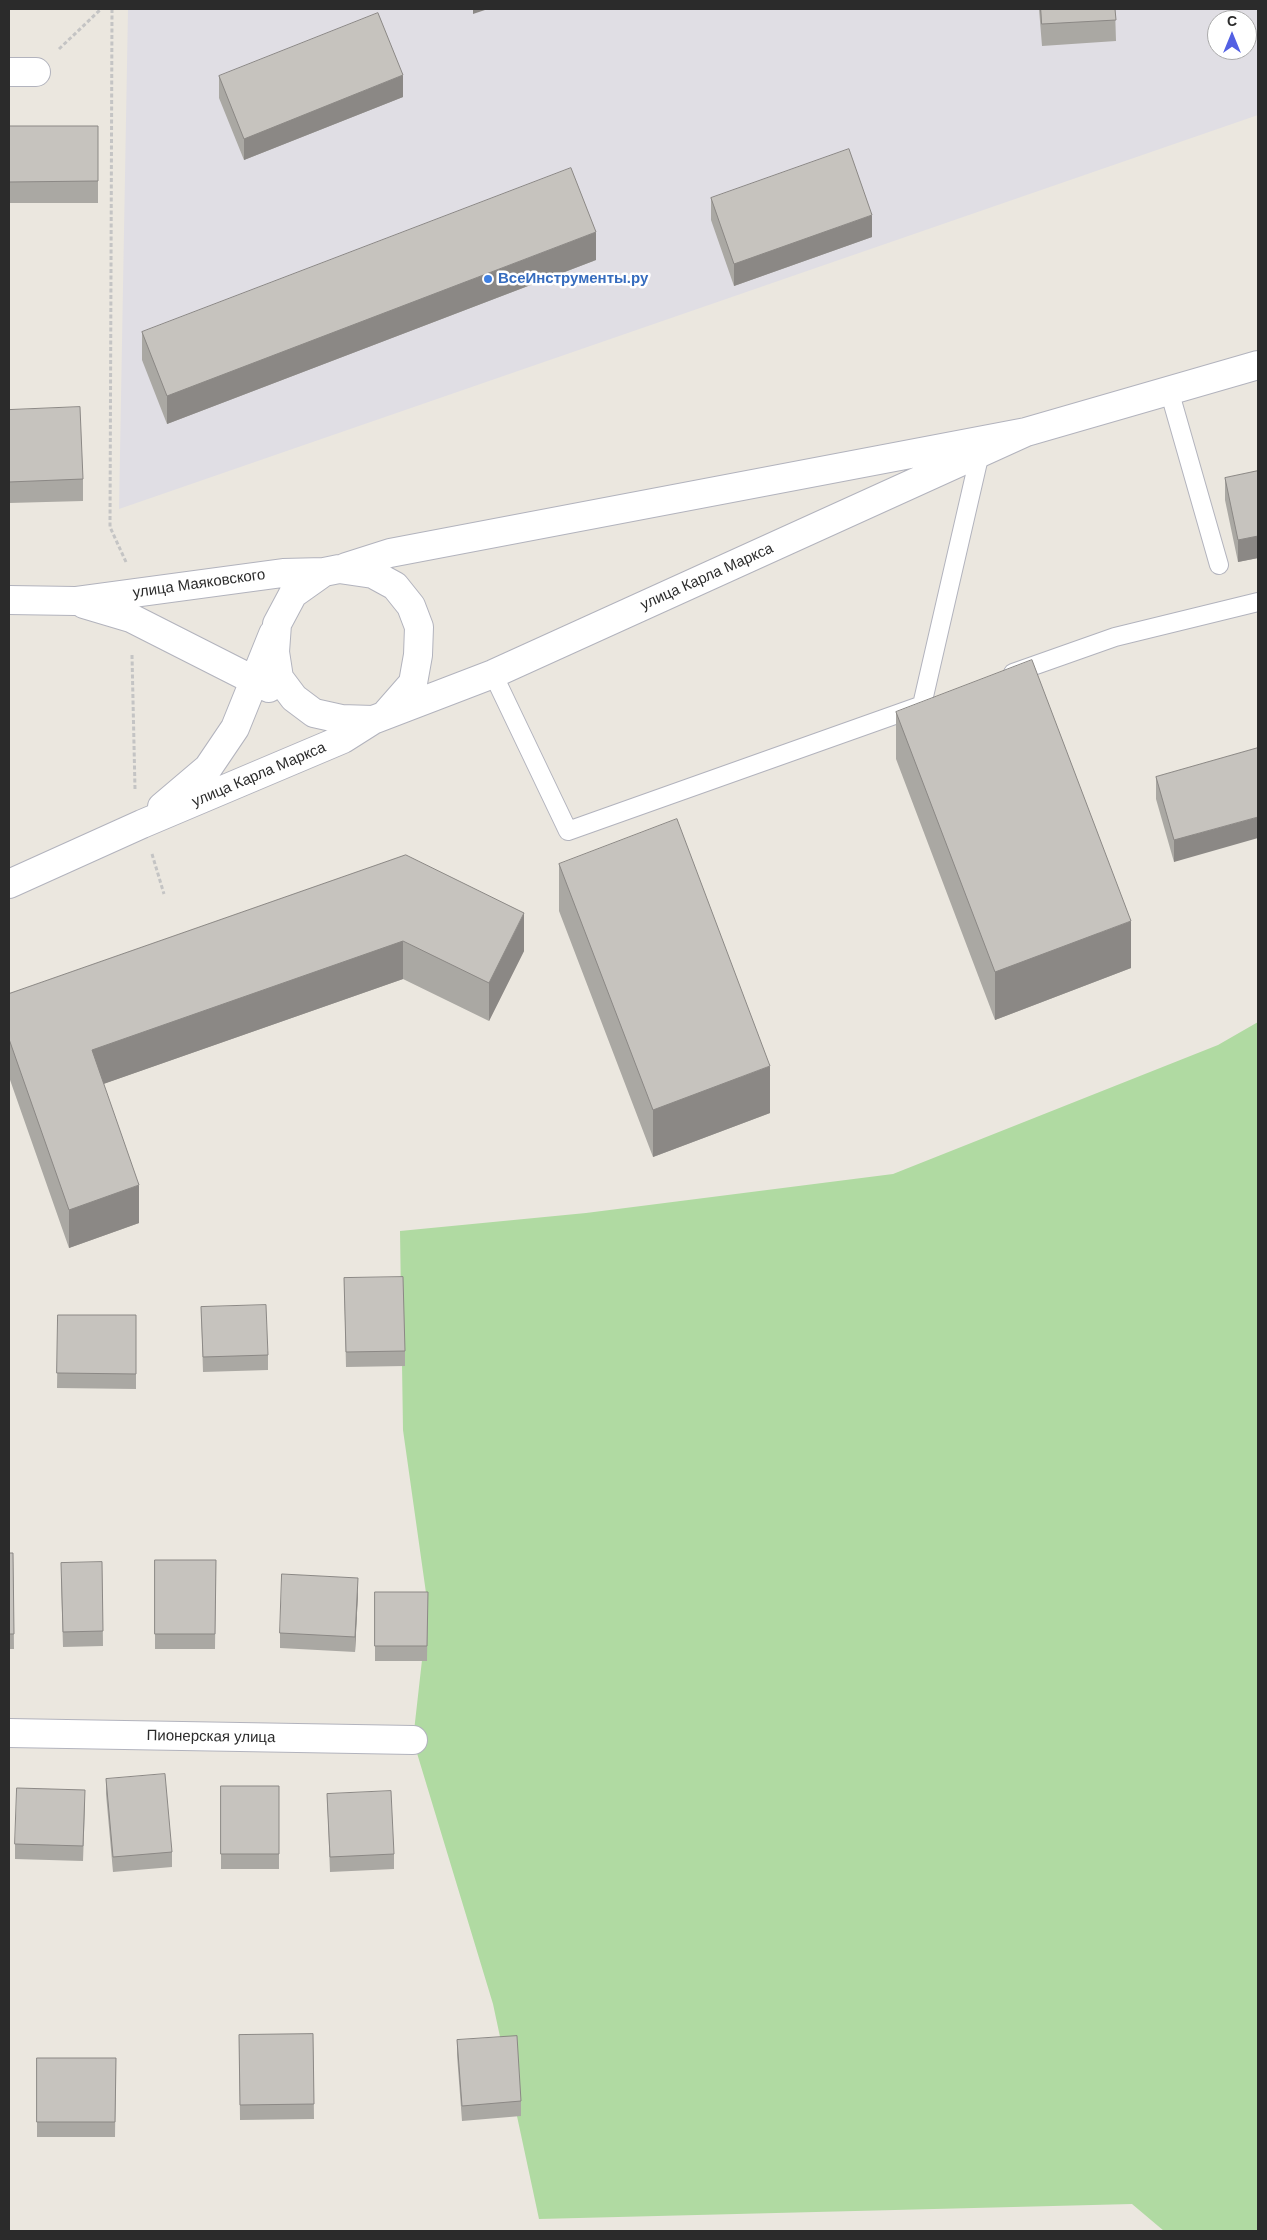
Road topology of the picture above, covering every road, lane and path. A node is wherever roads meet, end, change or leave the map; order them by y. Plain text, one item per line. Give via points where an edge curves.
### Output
1 (101, 9) edge
2 (112, 9) edge
3 (9, 72) edge
4 (36, 72) joint
5 (1258, 365) edge
6 (1169, 390) junction
7 (1026, 432) junction
8 (980, 453) junction
9 (1219, 565) dead end
10 (129, 567) dead end
11 (332, 571) junction
12 (9, 600) edge
13 (75, 601) junction
14 (1258, 602) edge
15 (277, 624) junction
16 (132, 649) dead end
17 (493, 674) junction
18 (996, 679) edge
19 (254, 681) junction
20 (294, 698) junction
21 (940, 699) edge
22 (922, 705) junction
23 (379, 717) junction
24 (138, 811) junction
25 (151, 850) dead end
26 (9, 884) edge
27 (164, 894) dead end
28 (9, 1733) edge
29 (413, 1740) dead end

1 - 4 path
2 - 10 path via 110,527
3 - 4 main road
5 - 6 main road
6 - 7 main road
6 - 9 lane
7 - 8 main road, улица Карла Маркса
7 - 11 main road via 390,553
8 - 17 main road, улица Карла Маркса
8 - 22 lane
11 - 13 main road, улица Маяковского via 283,573
11 - 15 main road via 293,594
11 - 23 main road via 372,574 395,586 411,606 419,627 413,682
12 - 13 main road, улица Маяковского
13 - 19 main road, улица Маяковского via 131,618
14 - 18 lane via 1115,637
15 - 19 main road, улица Карла Маркса
15 - 20 main road via 275,652 279,678
16 - 24 path
17 - 22 lane via 568,831
17 - 23 main road, улица Карла Маркса
19 - 20 main road, улица Маяковского
19 - 24 main road, улица Карла Маркса via 235,728 208,768
20 - 23 main road via 314,713 341,719
21 - 22 lane
23 - 24 main road, улица Карла Маркса via 343,739
24 - 26 main road, улица Карла Маркса
25 - 27 path
28 - 29 main road, Пионерская улица

